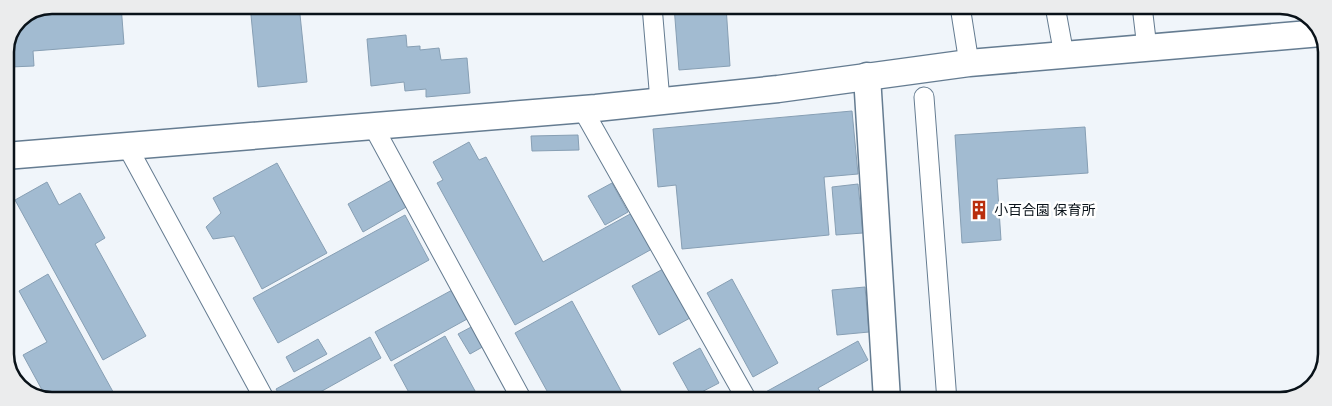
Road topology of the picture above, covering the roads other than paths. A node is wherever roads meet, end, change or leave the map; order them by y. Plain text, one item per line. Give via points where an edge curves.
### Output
1 (653, 14) edge
2 (961, 14) edge
3 (1056, 14) edge
4 (1143, 14) edge
5 (1313, 34) edge
6 (1147, 48) junction
7 (1064, 55) junction
8 (969, 63) junction
9 (867, 76) junction
10 (924, 97) dead end
11 (660, 101) junction
12 (583, 110) junction
13 (373, 126) junction
14 (128, 146) junction
15 (14, 155) edge
16 (261, 392) edge
17 (518, 392) edge
18 (742, 392) edge
19 (887, 392) edge
20 (946, 392) edge

1 - 11 street
2 - 8 street
3 - 7 street
4 - 6 street
5 - 6 street
6 - 7 street
7 - 8 street
8 - 9 street
9 - 11 street
9 - 19 street
10 - 20 street
11 - 12 street
12 - 13 street
12 - 18 street
13 - 14 street
13 - 17 street
14 - 15 street
14 - 16 street

